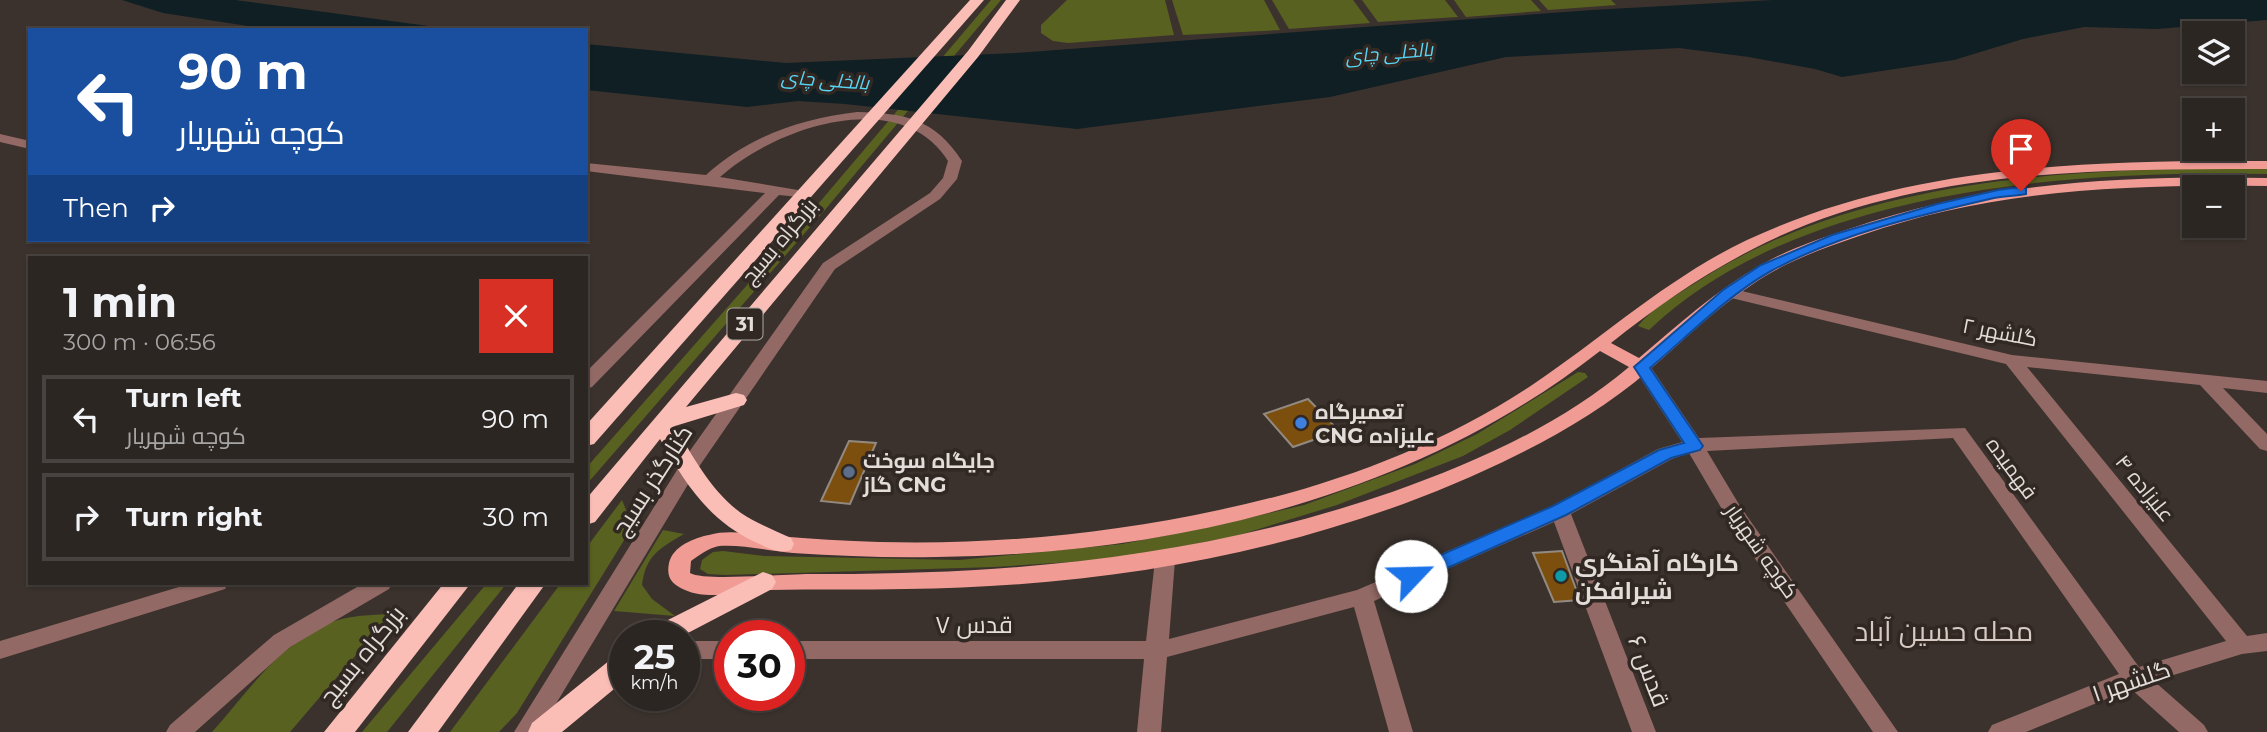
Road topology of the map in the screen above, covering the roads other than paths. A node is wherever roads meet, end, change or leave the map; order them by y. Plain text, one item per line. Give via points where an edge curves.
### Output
1 (977, 0) edge
2 (1013, 0) edge
3 (0, 138) edge
4 (28, 145) edge
5 (2267, 164) edge
6 (588, 167) edge
7 (709, 180) junction
8 (2267, 182) edge
9 (775, 191) junction
10 (804, 195) junction
11 (1728, 293) junction
12 (1601, 344) junction
13 (2012, 360) junction
14 (1642, 367) junction
15 (588, 381) edge
16 (2207, 382) junction
17 (2267, 387) edge
18 (736, 400) junction
19 (662, 422) junction
20 (588, 437) edge
21 (2267, 445) edge
22 (1694, 446) junction
23 (689, 467) junction
24 (1560, 510) junction
25 (588, 514) edge
26 (782, 544) junction
27 (1165, 560) junction
28 (763, 582) junction
29 (211, 585) edge
30 (378, 585) edge
31 (456, 585) edge
32 (532, 585) edge
33 (1362, 597) junction
34 (690, 620) edge
35 (2267, 642) edge
36 (2242, 645) junction
37 (0, 650) edge
38 (805, 650) edge
39 (1159, 650) junction
40 (609, 677) edge
41 (2134, 678) junction
42 (2033, 726) edge
43 (178, 732) edge
44 (338, 732) edge
45 (422, 732) edge
46 (526, 732) edge
47 (542, 732) edge
48 (1150, 732) edge
49 (1401, 732) edge
50 (1644, 732) edge
51 (1886, 732) edge
52 (2000, 732) edge
53 (2196, 732) edge

1 - 10 highway, بزرگراه بسیج / 31
2 - 19 highway, بزرگراه بسیج / 31
3 - 4 street
5 - 12 main road via 2064,168 1884,194 1810,219 1736,252 1680,284
6 - 7 street
7 - 9 street
7 - 18 street, کنارگذر بسیج via 733,159 791,129 860,116 888,118 931,132 955,161 950,179 935,196 829,265
8 - 11 main road via 2091,184 1998,194 1837,237 1766,268
9 - 10 street
9 - 15 street
10 - 20 highway, بزرگراه بسیج / 31
11 - 13 street, گلشهر ۲
11 - 14 main road
12 - 14 main road
12 - 26 main road via 1532,393 1422,452 1336,485 1249,509 1139,534 1010,547 890,550
13 - 16 street, گلشهر ۲
13 - 36 street, علیزاده ۴
14 - 22 street, کوچه شهریار
14 - 27 main road via 1528,443 1458,475 1357,513
16 - 17 street, گلشهر ۲
16 - 21 street
18 - 19 highway
18 - 23 street, کنارگذر بسیج
19 - 23 highway
19 - 25 highway, بزرگراه بسیج / 31
22 - 24 street, قدس ۷ via 1665,454
22 - 41 street, فهمیده via 1958,432
22 - 51 street, کوچه شهریار via 1733,511
23 - 26 highway via 714,502 734,520
23 - 46 street, کنارگذر بسیج
24 - 33 street, قدس ۷
24 - 50 street, قدس ۶
26 - 28 main road via 719,539 693,548 678,564 680,577 696,585
27 - 28 main road via 1014,579
27 - 39 street
28 - 34 highway
29 - 37 street
30 - 43 street via 282,641
31 - 44 highway, بزرگراه بسیج
32 - 45 highway
33 - 39 street, قدس ۷
33 - 49 street
35 - 36 street, گلشهر ۱
36 - 41 street, گلشهر ۱
38 - 39 street, قدس ۷
39 - 48 street
40 - 47 highway
41 - 42 street, گلشهر ۱
41 - 53 street
42 - 52 street, گلشهر ۱

